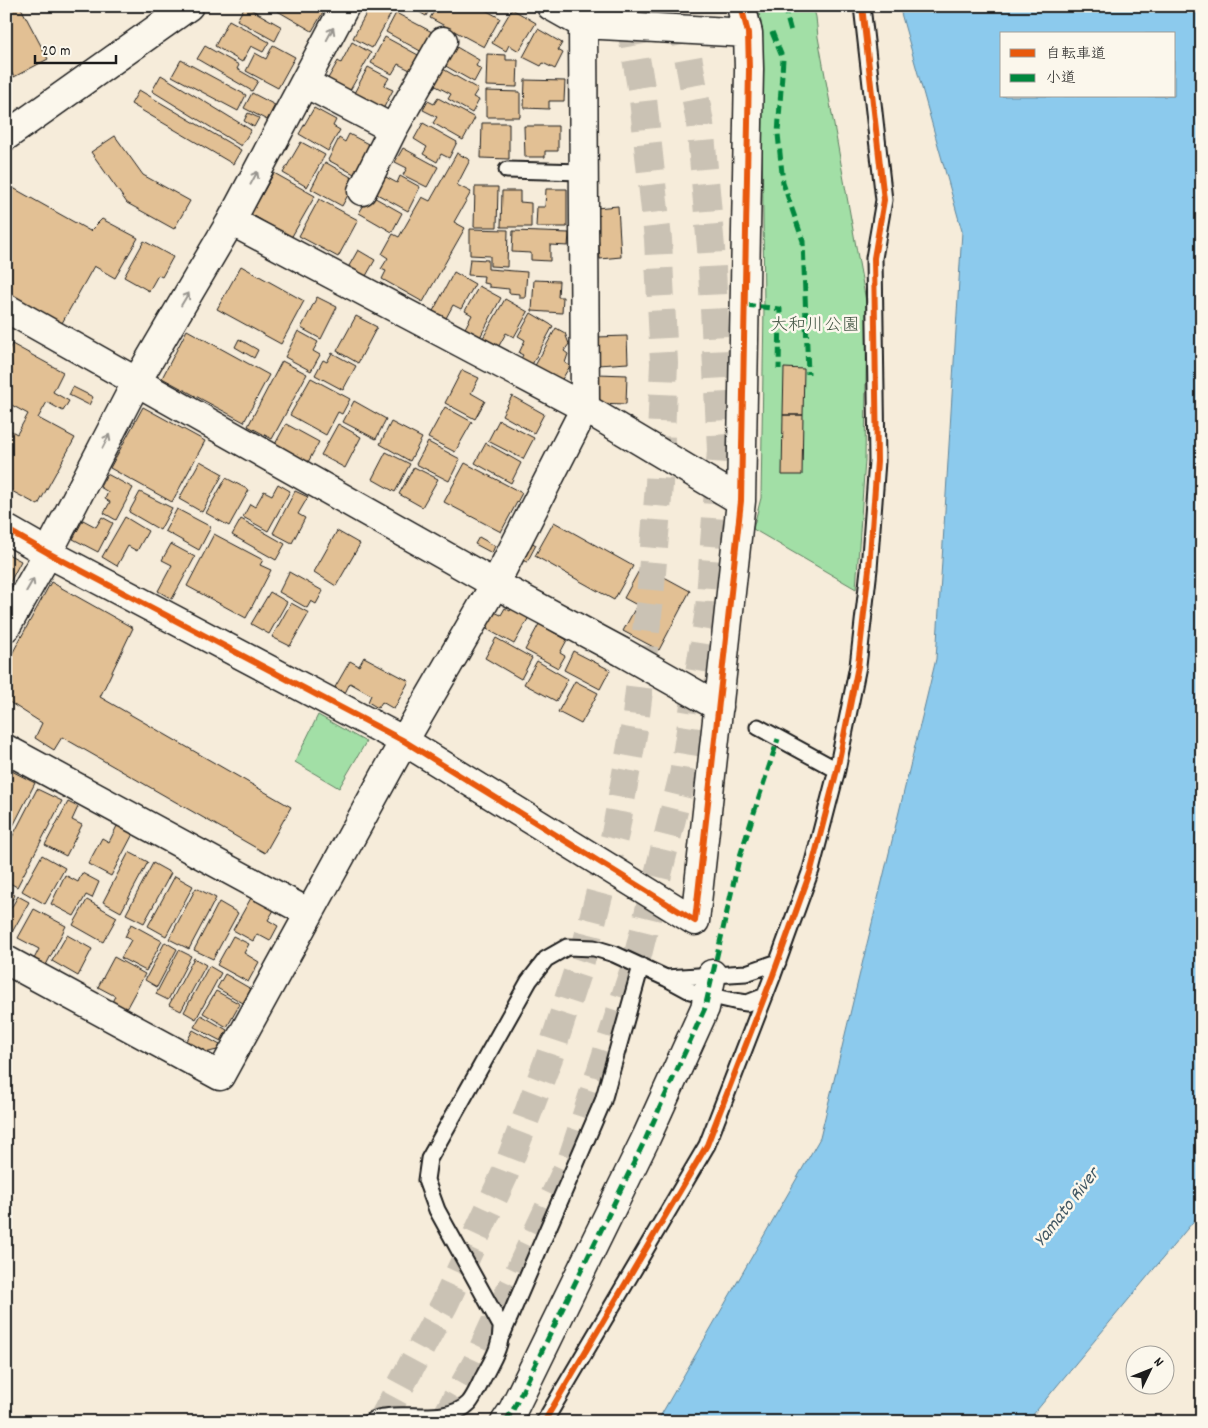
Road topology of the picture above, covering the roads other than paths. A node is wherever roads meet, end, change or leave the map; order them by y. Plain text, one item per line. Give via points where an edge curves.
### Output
1 (189, 6) edge
2 (345, 6) edge
3 (551, 6) edge
4 (741, 6) edge
5 (862, 6) edge
6 (583, 24) junction
7 (748, 33) junction
8 (443, 41) dead end
9 (305, 82) junction
10 (393, 129) junction
11 (6, 136) edge
12 (507, 170) dead end
13 (583, 172) junction
14 (362, 191) dead end
15 (232, 221) junction
16 (6, 308) edge
17 (137, 381) junction
18 (584, 408) junction
19 (742, 501) junction
20 (6, 529) edge
21 (48, 553) junction
22 (495, 584) junction
23 (6, 627) edge
24 (719, 707) junction
25 (758, 727) dead end
26 (404, 741) junction
27 (6, 749) edge
28 (837, 770) junction
29 (309, 913) junction
30 (6, 960) edge
31 (778, 962) junction
32 (641, 966) junction
33 (666, 978) junction
34 (710, 985) junction
35 (765, 996) junction
36 (502, 1335) junction
37 (370, 1422) edge
38 (505, 1422) edge
39 (544, 1422) edge

1 - 11 street
9 -> 2 street
3 - 6 street
4 - 7 street
5 - 28 lane via 884,200 874,258 877,461 858,666
6 - 7 street
6 - 13 street
7 - 19 street
8 - 10 street
9 - 10 street
15 -> 9 street
10 - 14 street
12 - 13 lane
13 - 18 street
17 -> 15 street
15 - 18 street
16 - 17 street
21 -> 17 street
17 - 22 street
18 - 19 street
18 - 22 street
19 - 24 street
20 - 21 street
23 -> 21 street
21 - 26 street
22 - 24 street
22 - 26 street
24 - 26 street via 695,922
25 - 28 lane
26 - 29 street
27 - 29 street
28 - 31 lane via 811,870
29 - 30 street via 220,1076
31 - 34 lane
31 - 35 lane
32 - 33 lane
32 - 36 lane via 603,1101
32 - 36 lane via 594,948 567,947 546,959 529,981 429,1159 426,1180 437,1210 501,1326
33 - 34 lane
33 - 34 lane via 690,991
34 - 35 lane via 747,1002
34 - 38 street via 705,1008 646,1138
35 - 39 lane via 707,1144
36 - 37 lane via 499,1349 470,1402 463,1408 454,1413 374,1418

